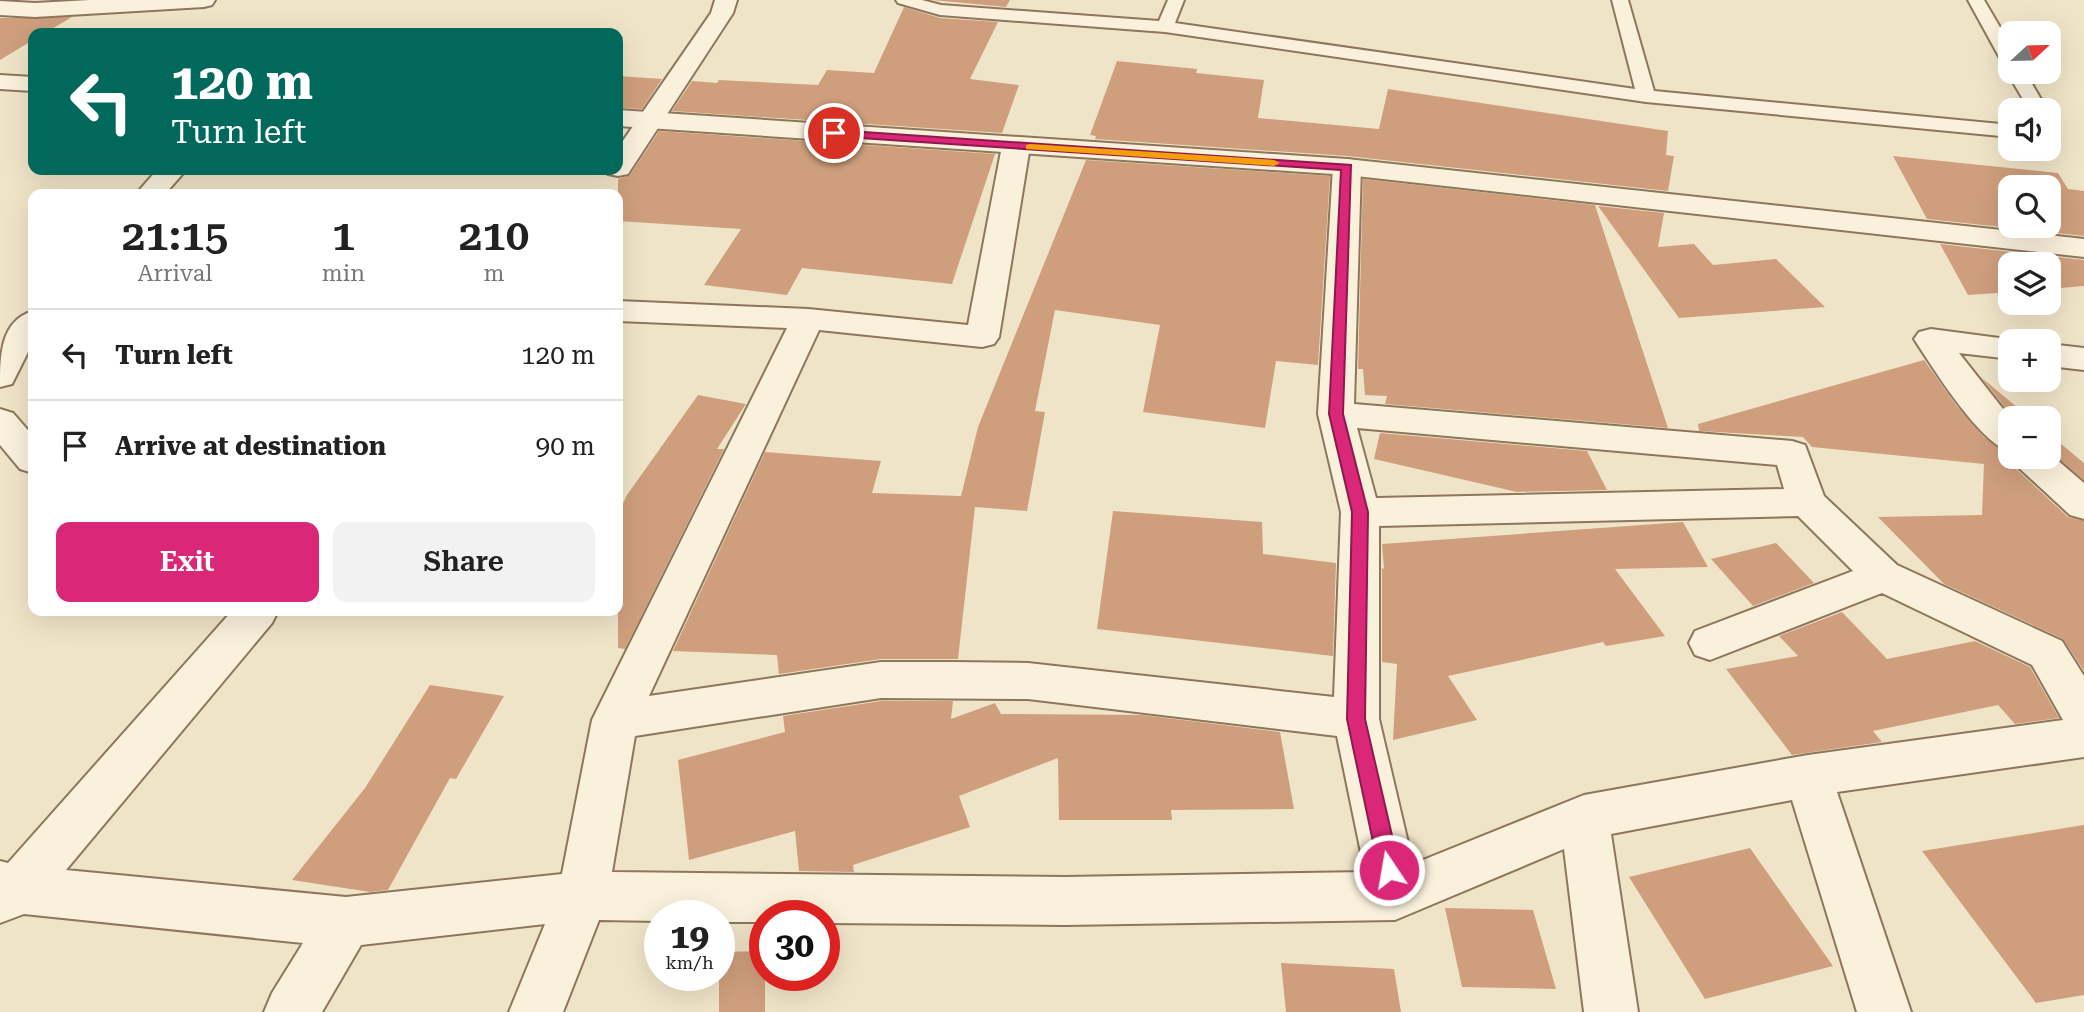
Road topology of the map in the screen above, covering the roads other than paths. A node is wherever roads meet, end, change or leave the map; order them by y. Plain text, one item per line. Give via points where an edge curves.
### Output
1 (204, 0) edge
2 (726, 0) edge
3 (904, 0) edge
4 (1176, 0) edge
5 (1620, 0) edge
6 (1976, 0) edge
7 (0, 8) edge
8 (1166, 27) junction
9 (1998, 39) edge
10 (0, 82) edge
11 (28, 84) edge
12 (1646, 96) junction
13 (623, 118) edge
14 (652, 120) junction
15 (1998, 130) edge
16 (1016, 146) junction
17 (623, 161) edge
18 (1347, 167) junction
19 (167, 175) edge
20 (155, 189) edge
21 (2084, 248) edge
22 (623, 310) edge
23 (808, 319) junction
24 (28, 326) edge
25 (1998, 347) edge
26 (2061, 356) edge
27 (2084, 359) edge
28 (0, 376) edge
29 (1336, 414) junction
30 (0, 421) edge
31 (1998, 428) edge
32 (28, 454) edge
33 (2044, 469) edge
34 (1807, 502) junction
35 (2084, 505) edge
36 (1360, 512) junction
37 (1883, 576) junction
38 (253, 616) edge
39 (1710, 642) dead end
40 (2084, 716) edge
41 (1356, 719) junction
42 (615, 720) junction
43 (2084, 737) edge
44 (1808, 776) junction
45 (1584, 817) junction
46 (6, 891) edge
47 (1395, 896) junction
48 (583, 897) junction
49 (346, 922) junction
50 (290, 1012) edge
51 (536, 1012) edge
52 (1611, 1012) edge
53 (1884, 1012) edge

1 - 7 street
2 - 14 street
3 - 8 lane via 940,9
4 - 8 lane
5 - 12 lane
6 - 9 lane
8 - 12 lane
10 - 11 street
12 - 15 lane
13 - 14 street
14 - 16 street
14 - 17 street
16 - 18 street
16 - 23 street via 982,337
18 - 21 street
18 - 29 street
19 - 20 street
22 - 23 street
23 - 42 street
24 - 28 street
25 - 31 street via 1931,339
26 - 27 street
29 - 34 street via 1792,454
29 - 36 street
30 - 32 street
33 - 35 street
34 - 36 street
34 - 37 street
36 - 41 street
37 - 39 street
37 - 40 street via 2047,653
38 - 46 street
41 - 42 street via 1027,681 881,680
41 - 47 street
42 - 48 street
43 - 44 street
44 - 45 street
44 - 53 street
45 - 47 street
45 - 52 street
46 - 49 street
47 - 48 street via 1065,901
48 - 49 street
48 - 51 street
49 - 50 street

